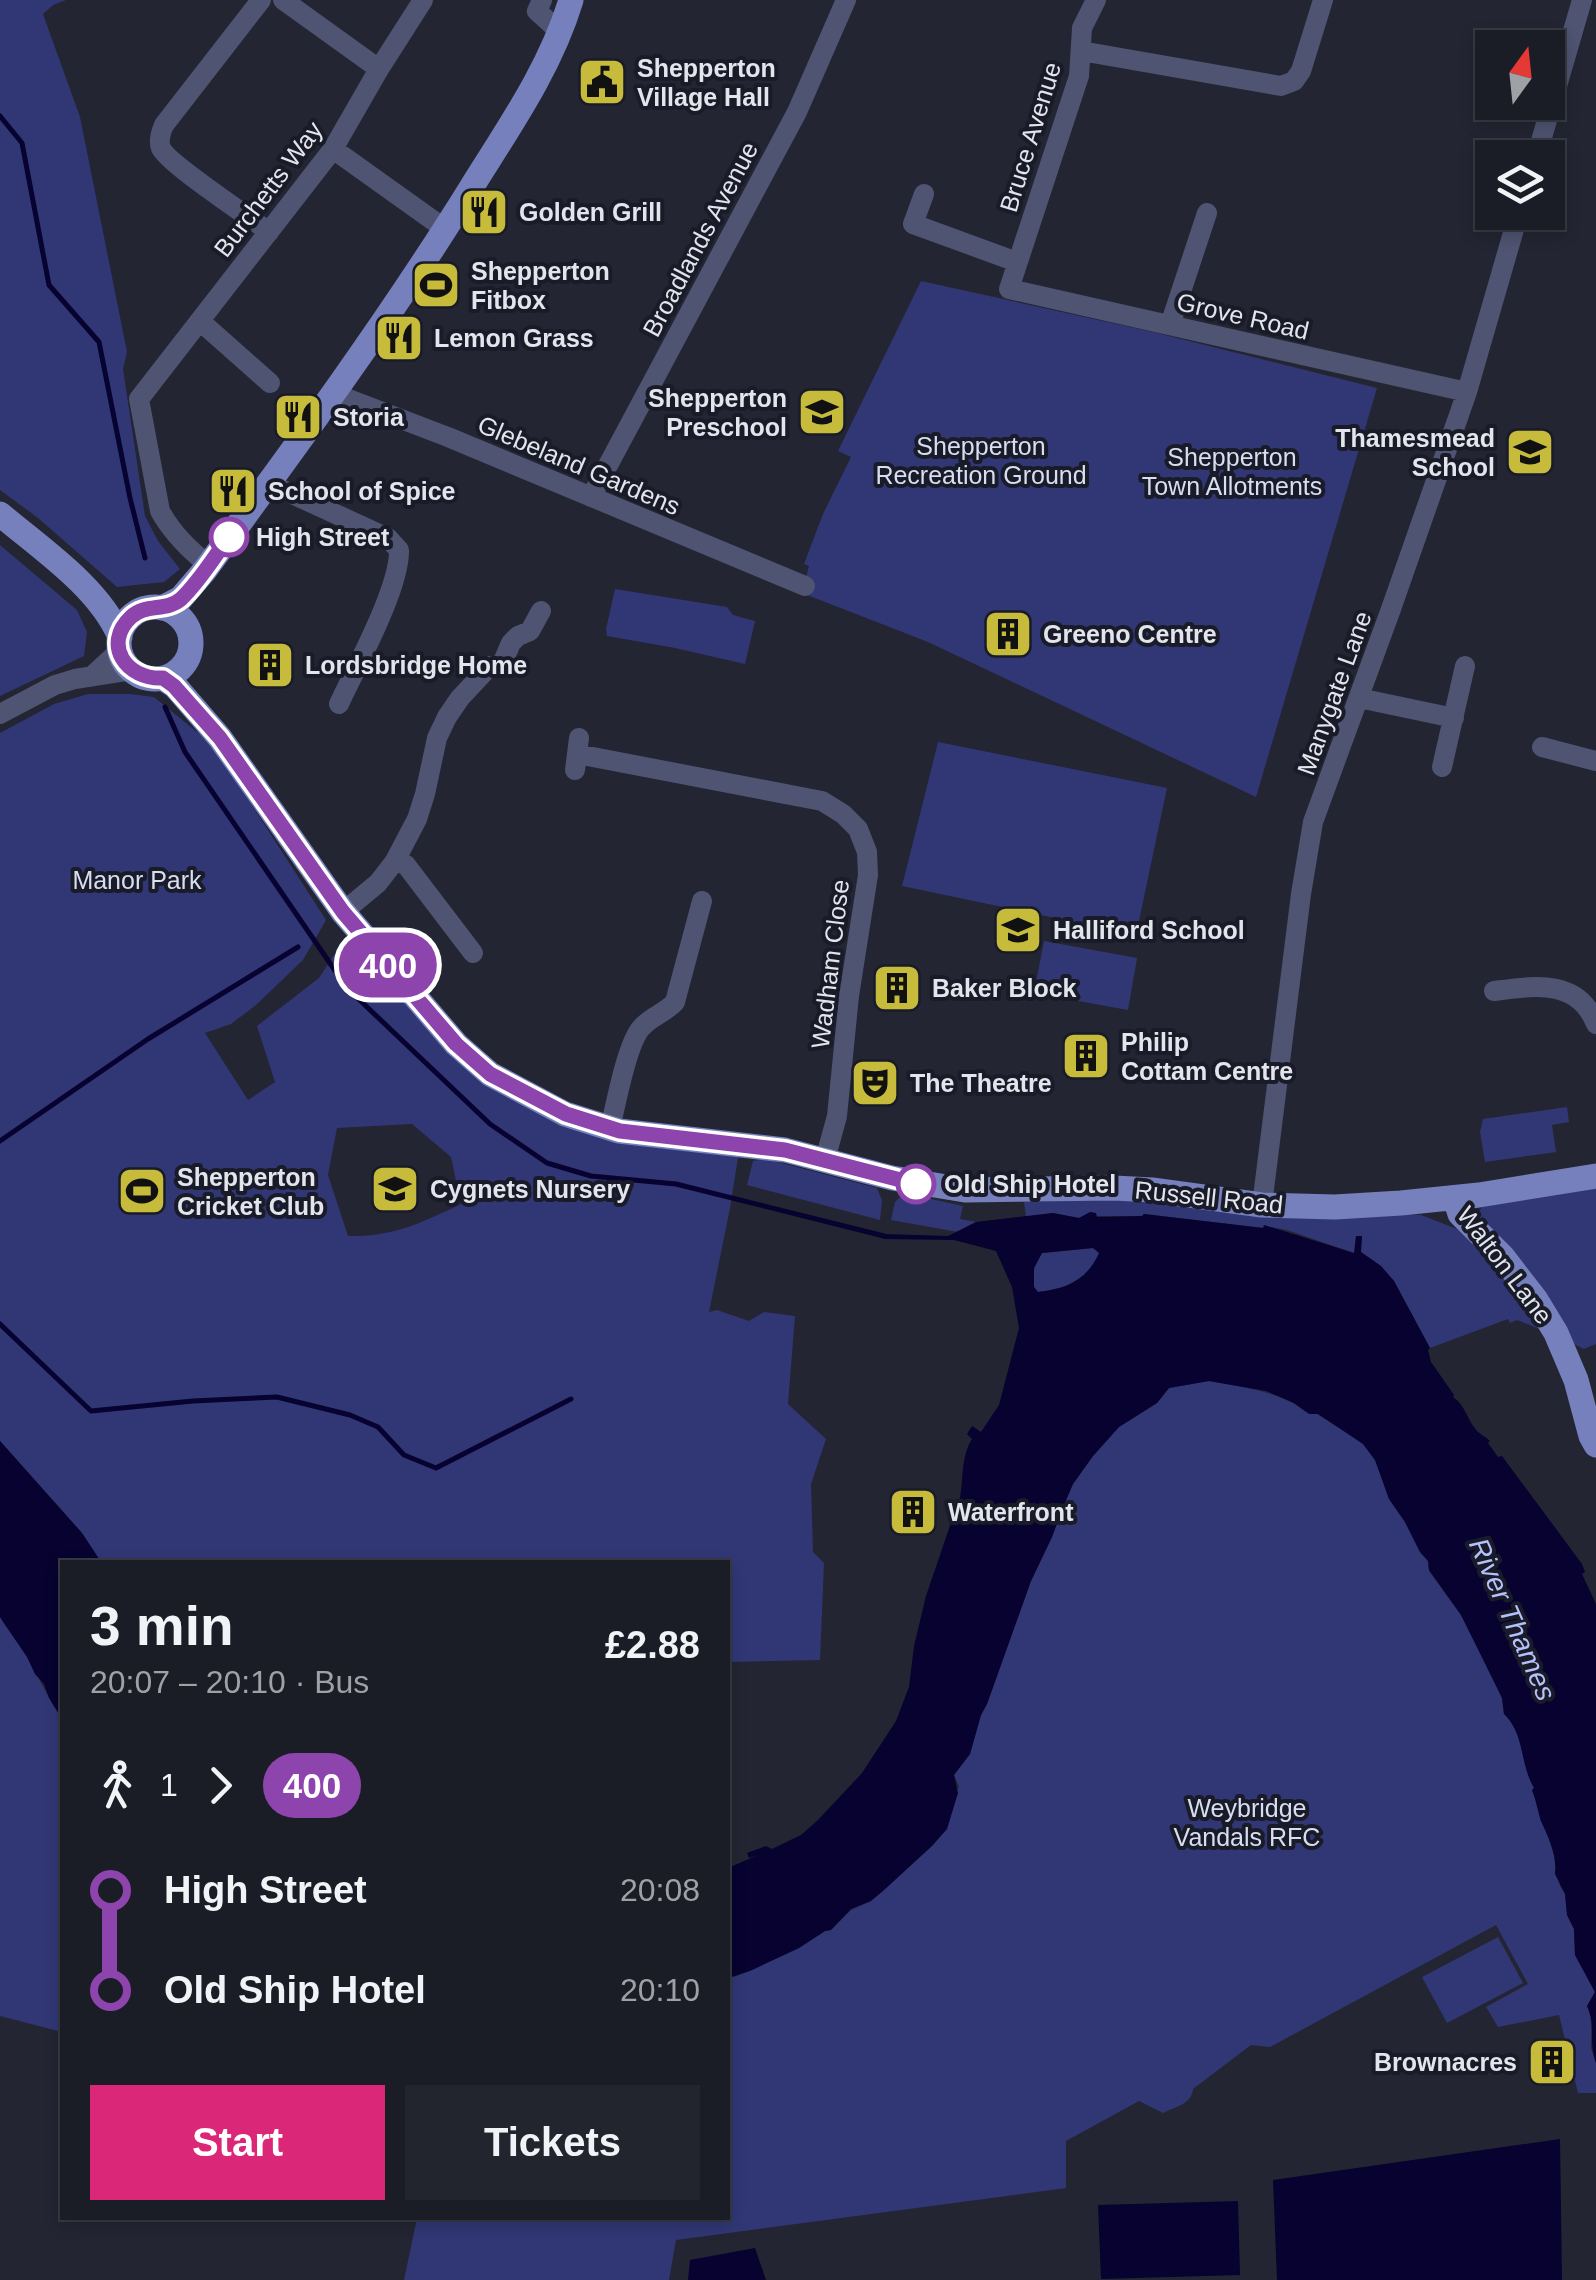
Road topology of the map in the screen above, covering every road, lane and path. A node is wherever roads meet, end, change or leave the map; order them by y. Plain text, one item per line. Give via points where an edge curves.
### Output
1 (261, 0) edge
2 (282, 0) edge
3 (423, 0) edge
4 (571, 0) edge
5 (846, 0) edge
6 (1096, 0) edge
7 (1324, 0) edge
8 (1582, 0) edge
9 (540, 6) edge
10 (560, 32) junction
11 (1081, 50) junction
12 (379, 69) junction
13 (1541, 140) edge
14 (332, 149) junction
15 (924, 194) dead end
16 (1208, 213) dead end
17 (445, 229) junction
18 (1514, 230) edge
19 (269, 232) junction
20 (1018, 262) junction
21 (1009, 288) joint
22 (200, 321) junction
23 (1170, 325) junction
24 (270, 383) dead end
25 (1467, 392) junction
26 (333, 394) junction
27 (268, 483) junction
28 (591, 497) junction
29 (0, 514) edge
30 (207, 568) junction
31 (805, 586) dead end
32 (86, 588) junction
33 (149, 610) junction
34 (541, 610) dead end
35 (188, 627) junction
36 (124, 653) junction
37 (188, 658) junction
38 (1465, 666) dead end
39 (163, 678) junction
40 (1358, 698) junction
41 (339, 704) dead end
42 (0, 714) edge
43 (1454, 718) junction
44 (220, 738) junction
45 (1542, 747) dead end
46 (577, 754) dead end
47 (1596, 761) edge
48 (1442, 767) dead end
49 (395, 861) junction
50 (702, 901) dead end
51 (343, 912) junction
52 (473, 954) dead end
53 (1494, 991) dead end
54 (1596, 1024) edge
55 (610, 1128) junction
56 (825, 1160) junction
57 (1596, 1176) edge
58 (1455, 1198) junction
59 (1262, 1205) junction
60 (1596, 1445) edge

1 - 19 street via 160,135 161,148 175,164
2 - 12 street
3 - 12 street, Burchetts Way
4 - 10 main road
5 - 28 street, Broadlands Avenue via 796,112
6 - 11 street, Bruce Avenue via 1082,28
7 - 11 street via 1301,72 1281,86
8 - 13 street
9 - 10 street
10 - 17 main road
11 - 20 street, Bruce Avenue via 1080,76
12 - 14 street, Burchetts Way
14 - 17 street
14 - 19 street, Burchetts Way
15 - 20 street via 913,224
16 - 23 street
17 - 26 main road
18 - 25 street, Manygate Lane
19 - 22 street, Burchetts Way
20 - 21 street, Bruce Avenue
21 - 23 street, Grove Road
22 - 24 street
22 - 30 street, Burchetts Way via 140,398 160,510
23 - 25 street, Grove Road
25 - 40 street, Manygate Lane
26 - 27 main road
26 - 28 street, Glebeland Gardens
27 - 30 main road
27 - 41 street via 388,538 399,550 381,615
28 - 31 street, Glebeland Gardens
29 - 32 main road
30 - 33 main road via 181,598
30 - 35 main road
32 - 33 main road via 118,606
32 - 36 main road via 110,617
33 - 35 main road via 173,612
33 - 36 main road via 123,627
34 - 49 street via 502,664 490,666 460,698 442,728 417,819
35 - 37 main road
36 - 39 main road via 150,679
36 - 42 street via 92,676 55,685
37 - 39 main road
37 - 44 main road, Russell Road
38 - 43 street
39 - 44 main road, Russell Road
40 - 43 street
40 - 59 street, Manygate Lane via 1312,822
43 - 48 street
44 - 51 main road, Russell Road
45 - 47 street
46 - 56 street, Wadham Close via 822,802 858,829 868,875 838,1116
49 - 51 street
49 - 52 street via 406,865
50 - 55 street via 675,1002 638,1031
51 - 55 main road, Russell Road via 472,1059 566,1114
53 - 54 street via 1564,991 1583,1002
55 - 56 main road, Russell Road
56 - 59 main road, Russell Road via 964,1190 1114,1188
57 - 58 main road, Russell Road
58 - 59 main road, Russell Road
58 - 60 main road, Walton Lane via 1460,1214 1502,1256 1556,1333

